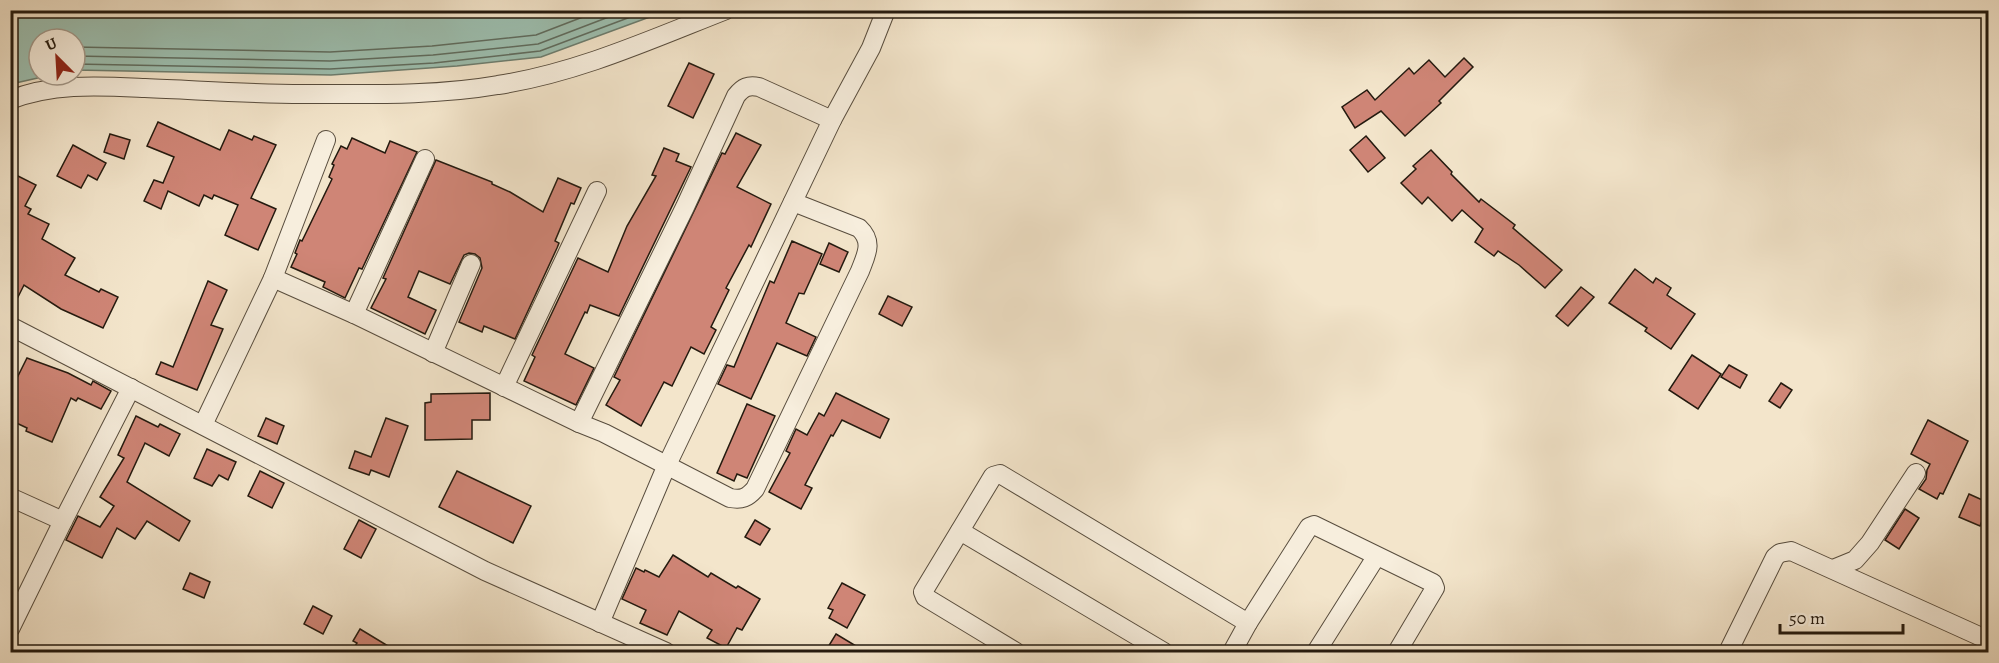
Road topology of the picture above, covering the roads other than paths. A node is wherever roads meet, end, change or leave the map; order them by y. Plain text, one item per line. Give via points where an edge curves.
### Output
1 (726, 10) edge
2 (886, 10) edge
3 (10, 100) edge
4 (832, 120) junction
5 (326, 140) dead end
6 (425, 159) dead end
7 (597, 191) dead end
8 (793, 202) junction
9 (471, 264) dead end
10 (273, 278) junction
11 (354, 315) junction
12 (10, 326) edge
13 (433, 353) junction
14 (504, 387) junction
15 (131, 388) junction
16 (579, 423) junction
17 (203, 425) junction
18 (666, 467) junction
19 (1916, 473) dead end
20 (10, 496) edge
21 (63, 521) junction
22 (960, 531) junction
23 (1376, 557) junction
24 (1833, 569) junction
25 (600, 623) junction
26 (1248, 623) junction
27 (10, 629) edge
28 (1989, 640) edge
29 (666, 652) edge
30 (1016, 652) edge
31 (1164, 652) edge
32 (1232, 652) edge
33 (1316, 652) edge
34 (1397, 652) edge
35 (1728, 652) edge

1 - 3 street via 614,54 498,86 427,92 301,94 83,86 31,92
2 - 4 street via 871,48
4 - 8 street
4 - 16 street via 759,87 742,88
5 - 10 street
6 - 11 street
7 - 14 street
8 - 18 street
8 - 18 street via 860,228 866,234 869,248 860,271 748,498 730,498
9 - 13 street
10 - 11 street
10 - 17 street
11 - 13 street
12 - 15 street
13 - 14 street
14 - 16 street
15 - 17 street
15 - 21 street
16 - 18 street
17 - 25 street via 485,571
18 - 25 street
19 - 24 street via 1870,543 1855,560
20 - 21 street
21 - 27 street
22 - 26 street via 993,476 1000,474
22 - 30 street via 923,592 925,597
22 - 31 street
23 - 26 street via 1314,525 1309,527
23 - 33 street
23 - 34 street via 1433,583 1435,588
24 - 28 street
24 - 35 street via 1791,551 1780,553
25 - 29 street
26 - 32 street

